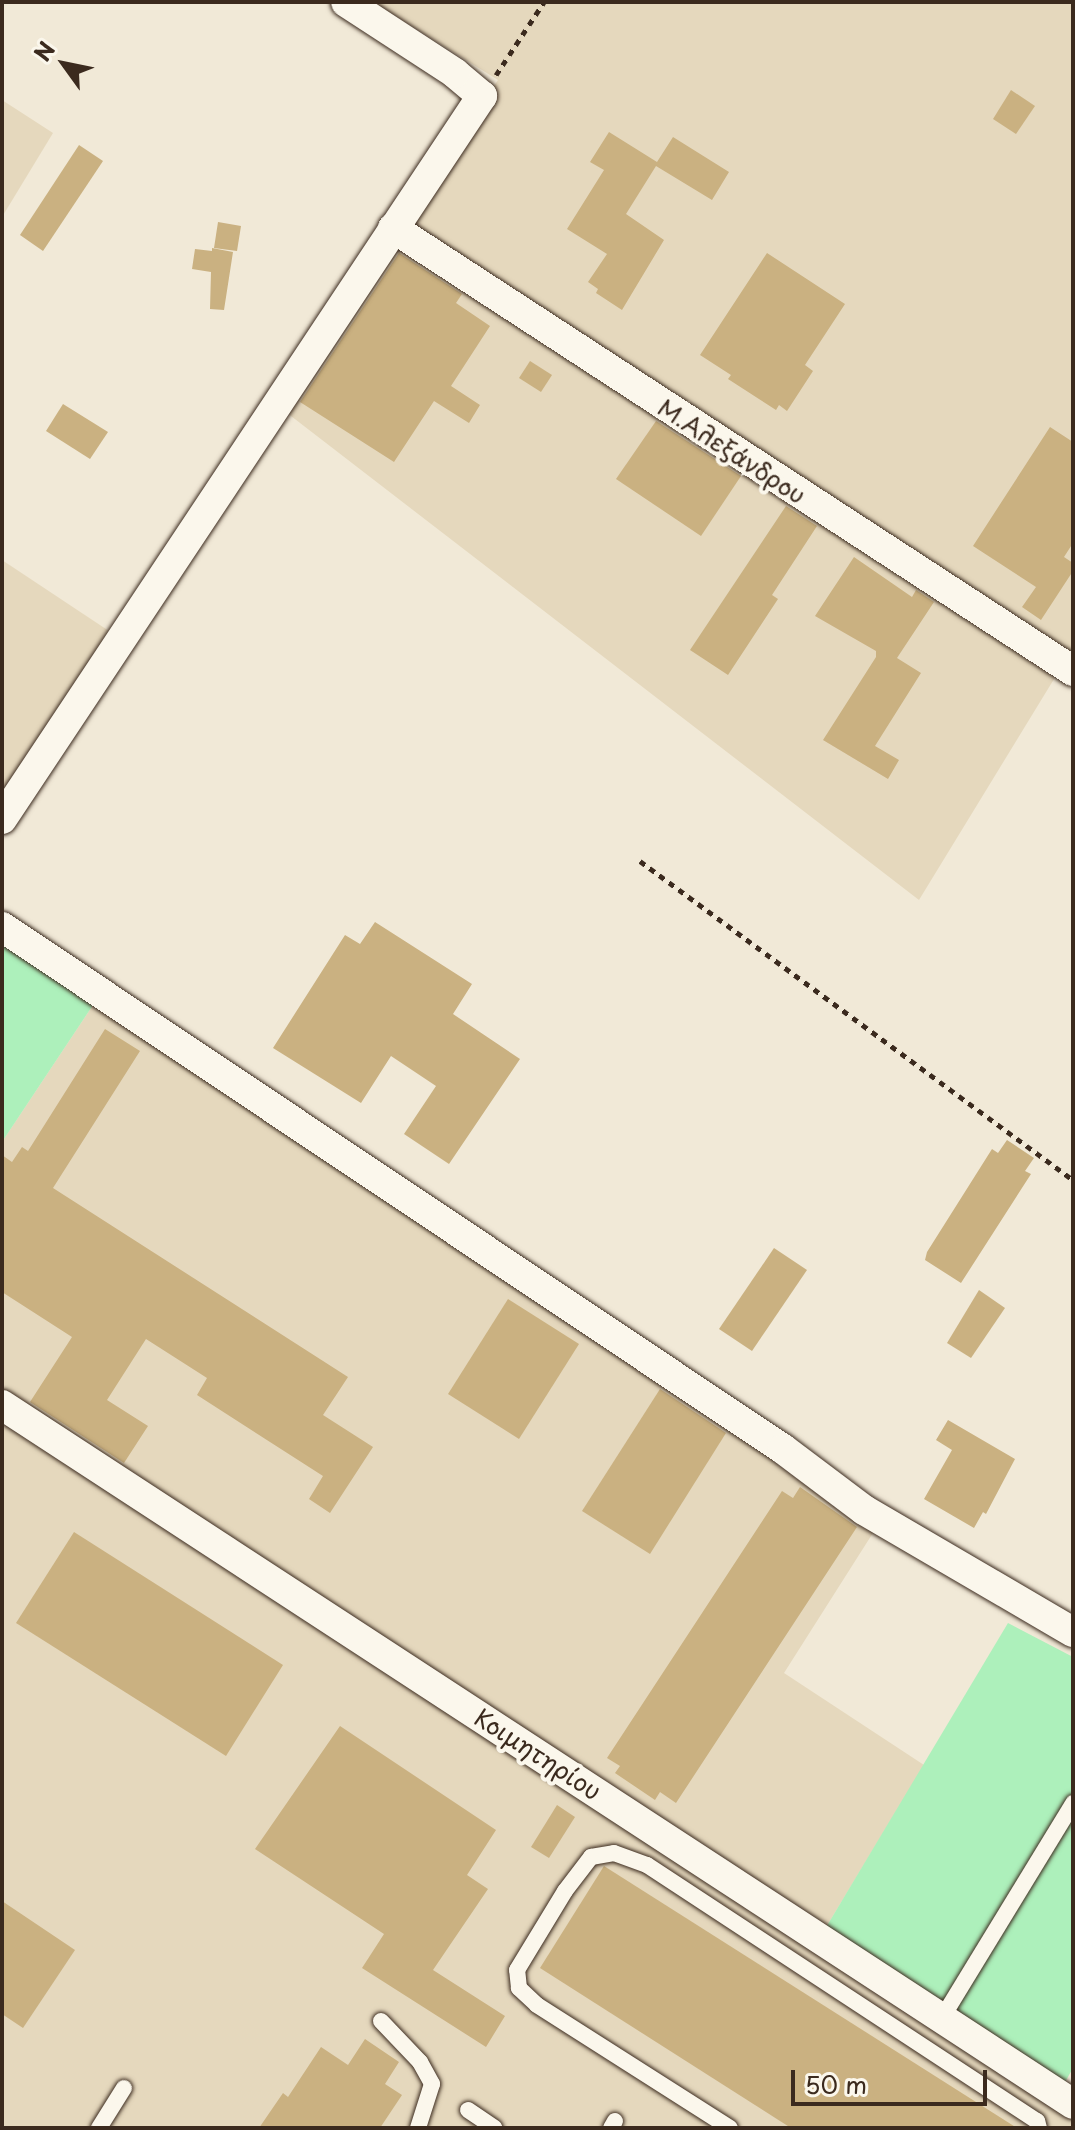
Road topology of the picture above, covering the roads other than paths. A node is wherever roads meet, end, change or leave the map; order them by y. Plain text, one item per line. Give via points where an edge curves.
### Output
1 (346, 2) edge
2 (393, 228) junction
3 (1073, 671) edge
4 (2, 819) edge
5 (2, 927) edge
6 (2, 1405) edge
7 (1073, 1632) edge
8 (1073, 1803) edge
9 (942, 2018) junction
10 (381, 2021) dead end
11 (124, 2088) dead end
12 (1073, 2104) edge
13 (468, 2110) dead end
14 (99, 2128) edge
15 (418, 2128) edge
16 (495, 2128) edge
17 (730, 2128) edge
18 (1039, 2128) edge

1 - 2 street via 482,96
2 - 3 street, Μ.Αλεξάνδρου
2 - 4 street
5 - 7 street via 783,1449 864,1510
6 - 9 street, Κοιμητηρίου
8 - 9 lane
9 - 12 street, Κοιμητηρίου
10 - 15 lane via 420,2062 432,2084
11 - 14 lane
13 - 16 lane
17 - 18 lane via 537,2005 519,1988 517,1970 591,1857 614,1853 647,1865 1037,2121

